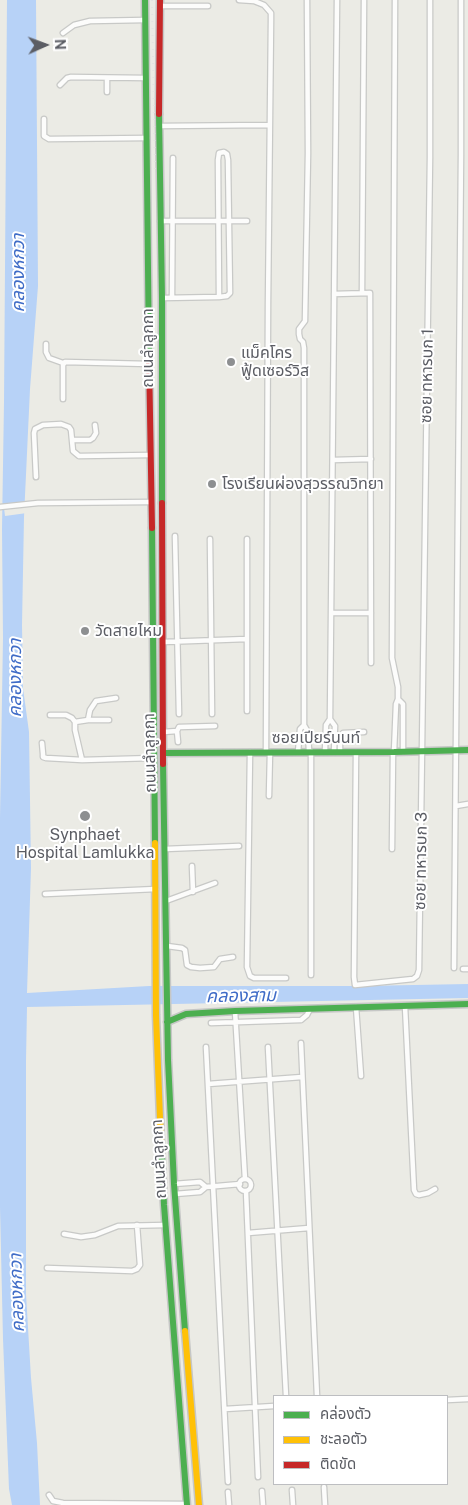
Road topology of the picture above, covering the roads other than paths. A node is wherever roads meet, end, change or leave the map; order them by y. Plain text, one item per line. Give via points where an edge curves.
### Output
1 (145, 0) edge
2 (239, 0) edge
3 (308, 0) edge
4 (337, 0) edge
5 (364, 0) edge
6 (396, 0) edge
7 (430, 0) edge
8 (461, 0) edge
9 (160, 3) edge
10 (208, 6) dead end
11 (145, 20) junction
12 (63, 33) dead end
13 (107, 78) junction
14 (146, 78) junction
15 (60, 85) dead end
16 (107, 92) dead end
17 (44, 119) dead end
18 (159, 126) junction
19 (269, 126) junction
20 (146, 138) junction
21 (173, 158) dead end
22 (218, 180) junction
23 (229, 180) junction
24 (160, 221) junction
25 (174, 221) junction
26 (218, 221) junction
27 (229, 221) junction
28 (247, 221) dead end
29 (219, 258) junction
30 (230, 258) junction
31 (362, 293) junction
32 (334, 294) junction
33 (172, 297) junction
34 (220, 297) junction
35 (162, 298) junction
36 (46, 344) dead end
37 (63, 363) junction
38 (150, 364) junction
39 (64, 399) dead end
40 (96, 425) dead end
41 (72, 440) junction
42 (150, 455) junction
43 (371, 459) junction
44 (333, 460) junction
45 (36, 477) dead end
46 (152, 502) junction
47 (1, 507) edge
48 (175, 536) dead end
49 (210, 539) dead end
50 (247, 539) dead end
51 (163, 607) junction
52 (152, 608) junction
53 (331, 613) junction
54 (371, 613) junction
55 (247, 639) junction
56 (212, 641) junction
57 (163, 642) junction
58 (177, 642) junction
59 (371, 663) dead end
60 (116, 698) dead end
61 (398, 699) junction
62 (248, 711) dead end
63 (179, 714) dead end
64 (212, 714) dead end
65 (50, 715) dead end
66 (330, 719) junction
67 (88, 720) junction
68 (109, 720) dead end
69 (74, 722) junction
70 (215, 726) dead end
71 (304, 726) junction
72 (177, 731) junction
73 (163, 732) junction
74 (364, 732) dead end
75 (178, 742) dead end
76 (42, 743) dead end
77 (468, 750) edge
78 (310, 751) junction
79 (325, 751) junction
80 (356, 751) junction
81 (422, 751) junction
82 (455, 751) junction
83 (164, 752) junction
84 (250, 752) junction
85 (268, 752) junction
86 (298, 752) junction
87 (337, 752) junction
88 (394, 752) junction
89 (402, 752) junction
90 (153, 758) junction
91 (82, 760) junction
92 (269, 796) dead end
93 (468, 804) edge
94 (456, 806) junction
95 (239, 846) dead end
96 (165, 849) junction
97 (392, 849) dead end
98 (192, 866) dead end
99 (215, 883) dead end
100 (156, 889) junction
101 (193, 892) junction
102 (45, 894) dead end
103 (166, 901) junction
104 (167, 946) junction
105 (233, 957) dead end
106 (454, 968) dead end
107 (311, 975) dead end
108 (286, 978) dead end
109 (468, 1004) edge
110 (405, 1006) junction
111 (356, 1007) junction
112 (310, 1009) junction
113 (235, 1011) junction
114 (167, 1019) junction
115 (236, 1022) junction
116 (211, 1023) dead end
117 (301, 1043) dead end
118 (206, 1047) dead end
119 (268, 1047) dead end
120 (361, 1076) dead end
121 (302, 1077) junction
122 (270, 1079) junction
123 (238, 1082) junction
124 (208, 1084) junction
125 (245, 1179) junction
126 (174, 1184) junction
127 (240, 1184) junction
128 (214, 1186) junction
129 (206, 1187) junction
130 (435, 1189) dead end
131 (246, 1191) junction
132 (175, 1194) junction
133 (137, 1225) junction
134 (166, 1225) junction
135 (309, 1228) junction
136 (277, 1230) junction
137 (248, 1232) junction
138 (64, 1234) dead end
139 (47, 1268) dead end
140 (286, 1395) edge
141 (317, 1395) edge
142 (448, 1400) edge
143 (468, 1400) edge
144 (273, 1406) edge
145 (256, 1408) junction
146 (225, 1409) junction
147 (258, 1477) dead end
148 (228, 1482) dead end
149 (324, 1486) dead end
150 (292, 1490) dead end
151 (262, 1491) dead end
152 (228, 1492) dead end
153 (49, 1494) dead end
154 (187, 1504) edge
155 (199, 1505) edge
156 (229, 1505) edge
157 (263, 1505) edge
158 (293, 1505) edge
159 (325, 1505) edge

1 - 11 main road, ถนนลำลูกกา
2 - 19 street via 264,6 271,13
3 - 71 street via 305,321 299,334 304,348
4 - 32 street
5 - 31 street
6 - 61 street via 392,658
7 - 81 street, ซอย ทหารบก 1
8 - 82 street
9 - 10 street
9 - 18 main road, ถนนลำลูกกา
11 - 12 street via 90,21 74,25
11 - 14 main road, ถนนลำลูกกา
13 - 14 street
13 - 15 street via 71,77
13 - 16 street
14 - 20 main road, ถนนลำลูกกา
17 - 20 street via 44,136 49,140
18 - 19 street
18 - 24 main road, ถนนลำลูกกา
19 - 85 street
20 - 38 main road, ถนนลำลูกกา
21 - 25 street
22 - 23 street
22 - 23 street via 220,152 227,154
22 - 26 street
23 - 27 street
24 - 25 street
24 - 35 main road, ถนนลำลูกกา
25 - 26 street
25 - 33 street
26 - 27 street
26 - 29 street
27 - 28 street
27 - 30 street
29 - 30 street
29 - 34 street
30 - 34 street via 230,293
31 - 32 street
31 - 43 street via 370,293
32 - 44 street
33 - 34 street
33 - 35 street
35 - 51 main road, ถนนลำลูกกา
36 - 37 street via 49,358
37 - 38 street
37 - 39 street
38 - 42 main road, ถนนลำลูกกา
40 - 41 street via 96,433 90,440
41 - 42 street via 73,451 79,456
41 - 45 street via 71,430 66,425 43,425 35,429
42 - 46 main road, ถนนลำลูกกา
43 - 44 street
43 - 54 street
44 - 53 street
46 - 47 street via 38,503
46 - 52 main road, ถนนลำลูกกา
48 - 58 street
49 - 56 street
50 - 55 street
51 - 52 main road
51 - 57 main road, ถนนลำลูกกา
52 - 90 main road, ถนนลำลูกกา
53 - 54 street
53 - 66 street
54 - 59 street
55 - 56 street
55 - 62 street
56 - 58 street
56 - 64 street
57 - 58 street
57 - 73 main road, ถนนลำลูกกา
58 - 63 street
60 - 67 street via 96,701
61 - 88 street
61 - 89 street via 403,704
65 - 69 street via 66,715
66 - 79 street via 326,725
66 - 87 street via 335,726
67 - 68 street
67 - 69 street
69 - 91 street
70 - 72 street via 182,726
71 - 78 street
71 - 86 street via 300,729
72 - 73 street
72 - 75 street
73 - 83 main road, ถนนลำลูกกา
74 - 87 street via 343,732
76 - 91 street via 44,757
77 - 82 main road, ซอยเปียร์นนท์
78 - 79 main road, ซอยเปียร์นนท์
78 - 86 main road, ซอยเปียร์นนท์
78 - 107 street
79 - 87 main road, ซอยเปียร์นนท์
80 - 81 street, ซอย ทหารบก 3 via 355,985 418,976
80 - 87 main road, ซอยเปียร์นนท์
80 - 88 main road, ซอยเปียร์นนท์
81 - 82 main road, ซอยเปียร์นนท์
81 - 89 main road, ซอยเปียร์นนท์
82 - 94 street
83 - 84 main road, ซอยเปียร์นนท์
83 - 96 main road, ถนนลำลูกกา
84 - 85 main road, ซอยเปียร์นนท์
84 - 108 street via 247,967 254,978
85 - 86 main road, ซอยเปียร์นนท์
85 - 92 street
88 - 89 main road, ซอยเปียร์นนท์
88 - 97 street
90 - 91 street
90 - 100 main road, ถนนลำลูกกา
93 - 94 street
94 - 106 street
95 - 96 street
96 - 103 main road, ถนนลำลูกกา
98 - 101 street
99 - 101 street
100 - 102 street
100 - 134 main road, ถนนลำลูกกา via 155,982
101 - 103 street
103 - 104 main road, ถนนลำลูกกา
104 - 105 street via 185,950 187,965 191,967 214,967 220,959
104 - 114 main road, ถนนลำลูกกา
109 - 110 main road
110 - 111 main road
110 - 130 street via 414,1190 419,1195
111 - 112 main road
111 - 120 street
112 - 113 main road
112 - 115 street via 300,1020
113 - 114 main road via 186,1014
113 - 115 street
114 - 126 main road, ถนนลำลูกกา
115 - 116 street
115 - 123 street
117 - 121 street
118 - 124 street
119 - 122 street
121 - 122 street
121 - 135 street
122 - 123 street
122 - 136 street
123 - 124 street
123 - 125 street
124 - 128 street
125 - 127 street
125 - 131 street via 250,1180 251,1185
126 - 129 street via 200,1182
126 - 132 main road, ถนนลำลูกกา
127 - 128 street
127 - 131 street
128 - 129 street
128 - 146 street
129 - 132 street via 200,1192
131 - 137 street
132 - 155 main road, ถนนลำลูกกา
133 - 134 street
133 - 138 street via 118,1226 81,1237
133 - 139 street via 140,1265 137,1269
134 - 154 main road, ถนนลำลูกกา
135 - 136 street
135 - 141 street
136 - 137 street
136 - 140 street
137 - 145 street
142 - 143 street
144 - 145 street
145 - 146 street
145 - 147 street
146 - 148 street
149 - 159 street
150 - 158 street
151 - 157 street
152 - 156 street
153 - 154 street via 53,1501 63,1503

